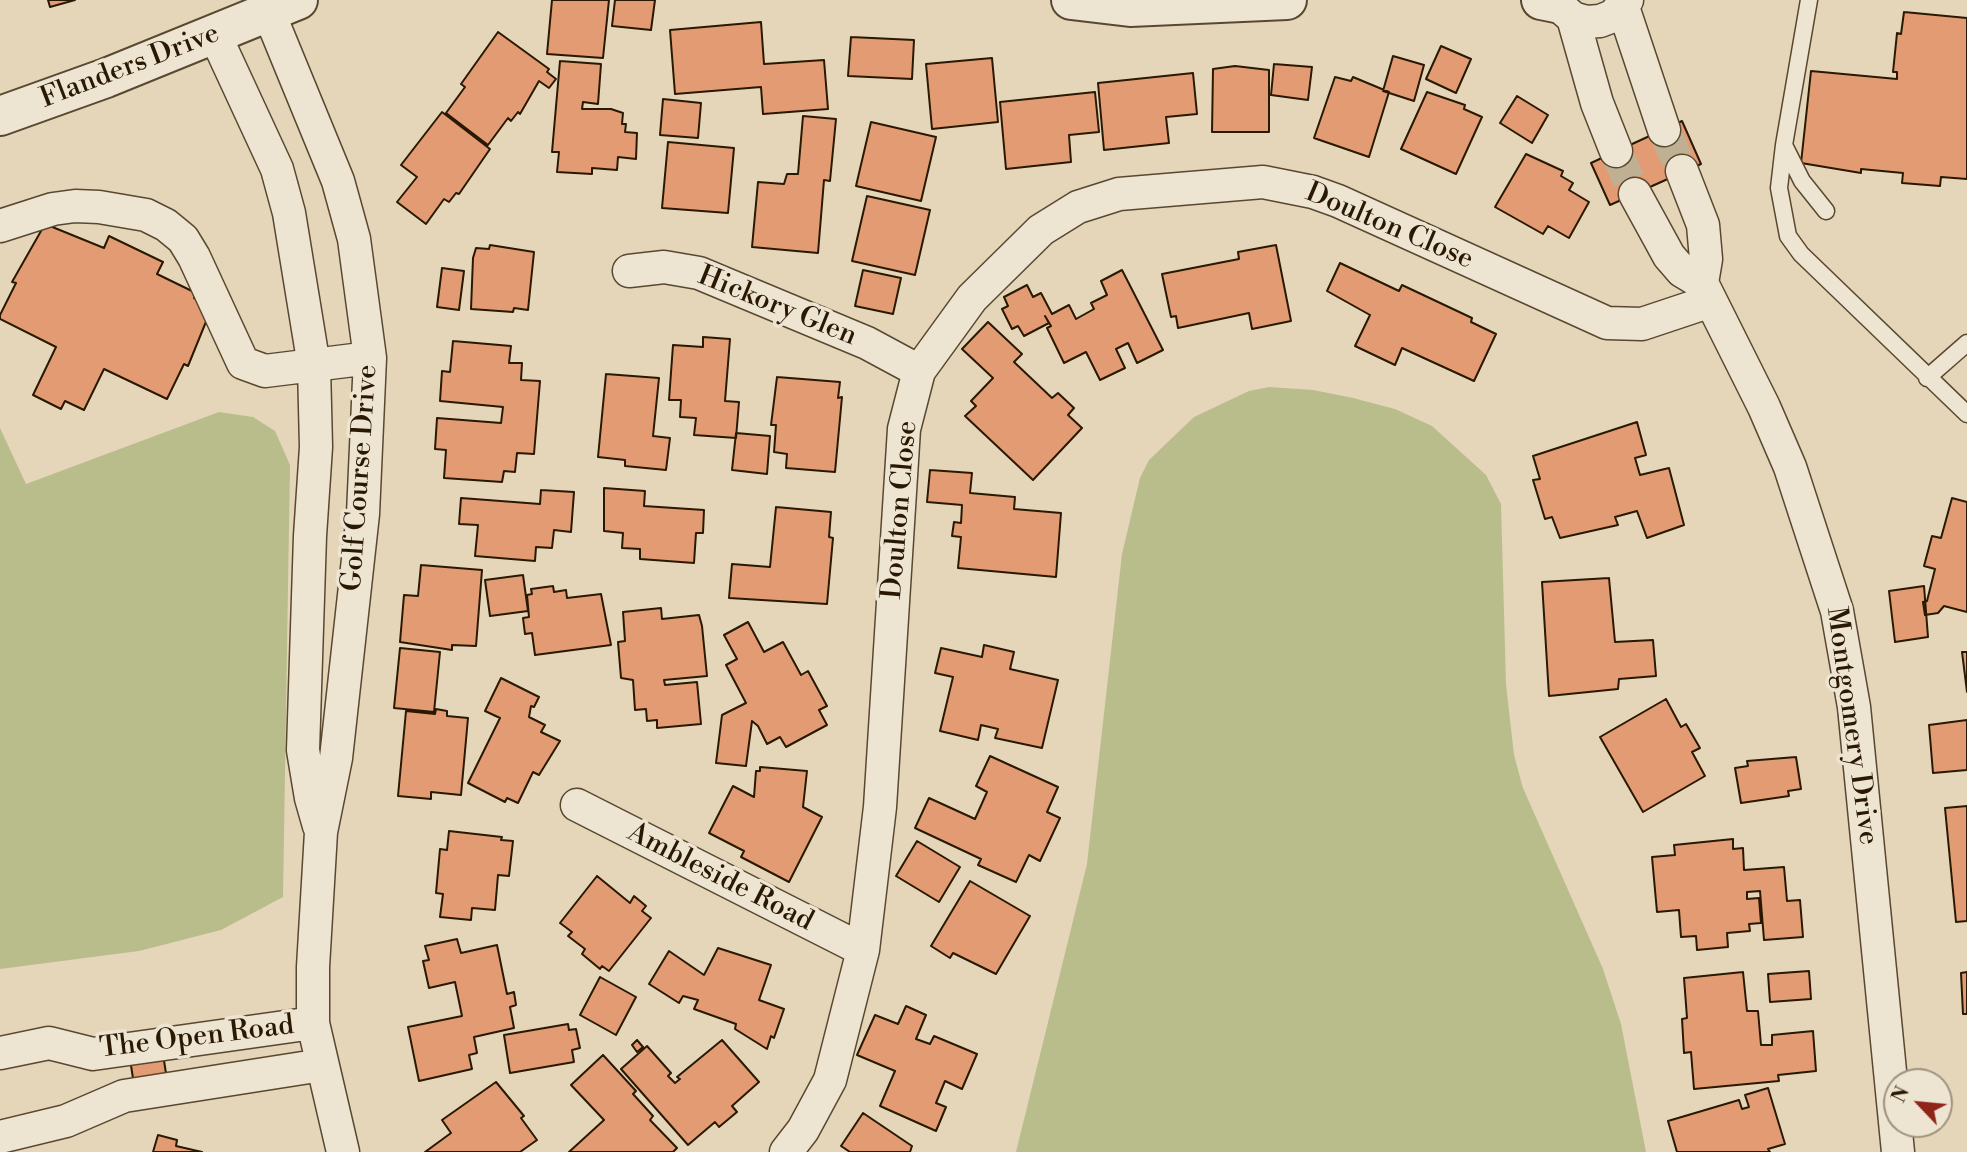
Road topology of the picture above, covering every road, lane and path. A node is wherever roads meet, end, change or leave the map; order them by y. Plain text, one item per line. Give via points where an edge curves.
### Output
1 (1071, 0) edge
2 (1287, 0) edge
3 (1809, 0) edge
4 (1217, 2) edge
5 (1625, 3) edge
6 (1556, 5) edge
7 (284, 7) edge
8 (215, 34) junction
9 (2, 111) edge
10 (1664, 130) tunnel mouth
11 (1784, 145) junction
12 (1616, 152) tunnel mouth
13 (1682, 171) tunnel mouth
14 (1635, 194) tunnel mouth
15 (1826, 211) dead end
16 (0, 226) edge
17 (629, 271) dead end
18 (1706, 292) junction
19 (1967, 343) edge
20 (370, 358) junction
21 (314, 366) junction
22 (919, 371) junction
23 (1927, 378) junction
24 (1967, 414) edge
25 (577, 805) dead end
26 (321, 832) junction
27 (863, 950) junction
28 (313, 1023) junction
29 (0, 1053) edge
30 (93, 1054) junction
31 (322, 1065) junction
32 (107, 1102) junction
33 (0, 1137) edge
34 (343, 1152) edge
35 (786, 1152) edge
36 (1898, 1152) edge

1 - 4 street via 1130,7
2 - 4 street
3 - 11 lane
5 - 6 street via 1600,21 1586,22
5 - 10 street
6 - 12 street
7 - 8 street, Flanders Drive
7 - 20 street, Golf Course Drive via 354,239
8 - 9 street, Flanders Drive
8 - 21 street, Golf Course Drive via 277,169
11 - 15 lane via 1802,181
11 - 23 lane via 1779,188 1788,236
13 - 18 street via 1703,225
14 - 18 street, Montgomery Drive via 1669,256
16 - 21 street via 75,206 146,215 183,239 243,363 265,371
17 - 22 street, Hickory Glen via 664,267 699,274 867,343
18 - 22 street, Doulton Close via 1642,324 1607,323 1312,192 1263,182 1119,194 1078,206 1041,230 972,298
18 - 36 street, Montgomery Drive via 1790,467 1837,611 1854,708
19 - 23 lane
20 - 21 street
20 - 26 street, Golf Course Drive via 360,540 336,758
21 - 26 street, Golf Course Drive via 316,447 303,750
22 - 27 street, Doulton Close via 904,429 880,807
23 - 24 lane
25 - 27 street, Ambleside Road
26 - 28 street, Golf Course Drive
27 - 35 street, Doulton Close via 830,1080
28 - 30 street, The Open Road
28 - 31 street, Golf Course Drive
29 - 30 street, The Open Road via 49,1043
30 - 32 street
31 - 32 street, The Open Road
31 - 34 street, Golf Course Drive
32 - 33 street, The Open Road via 66,1121

